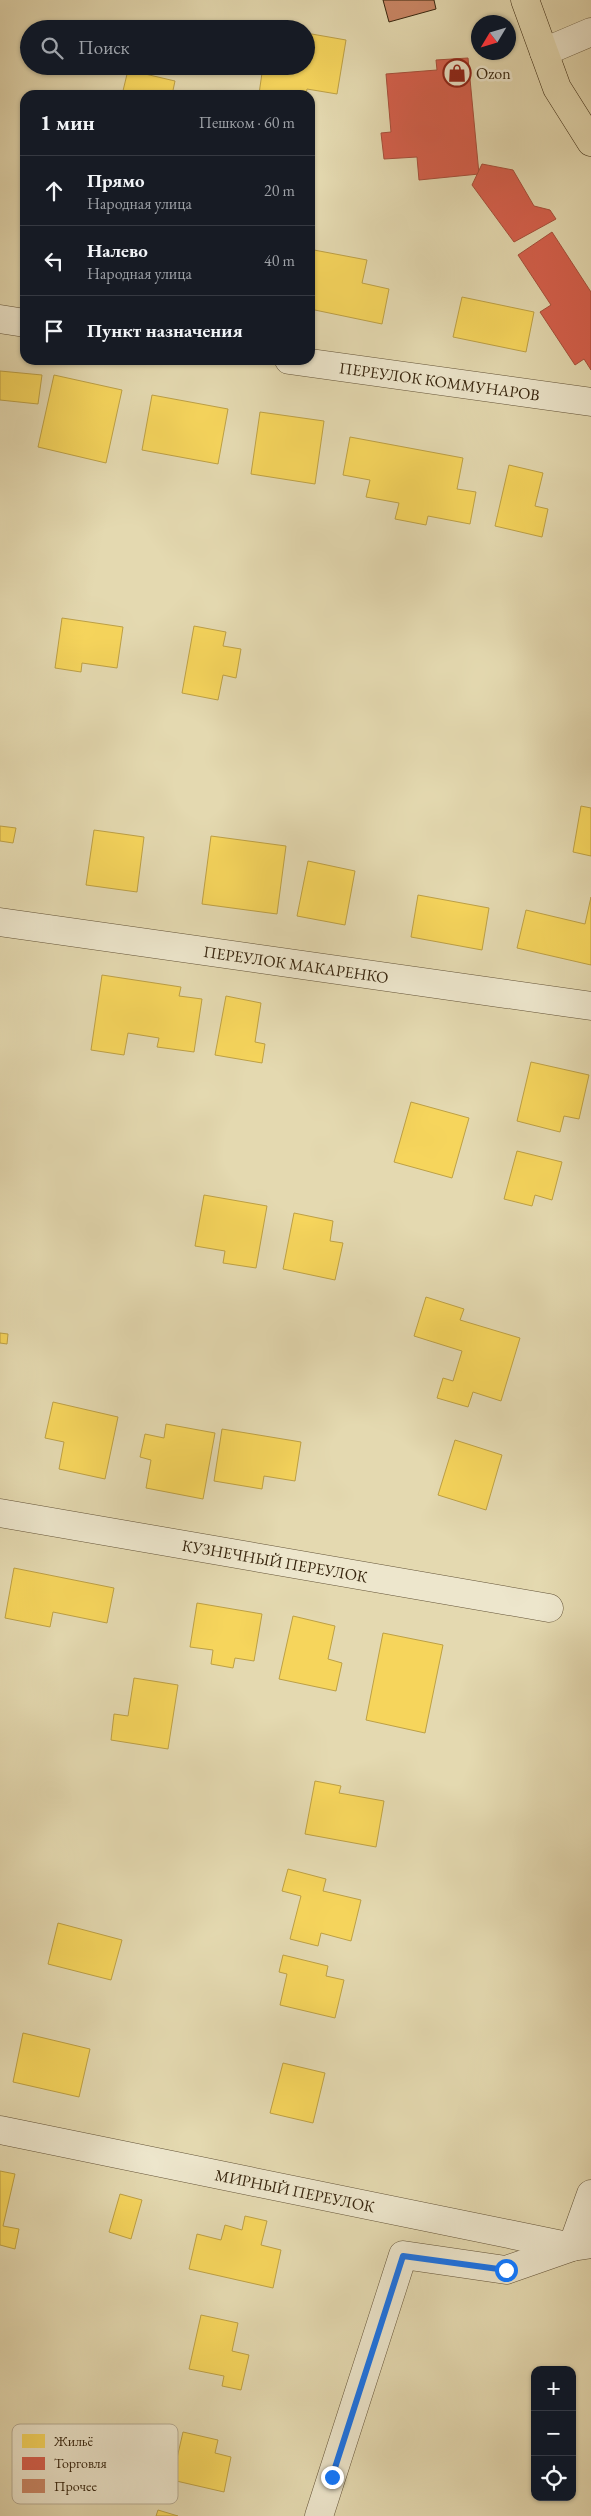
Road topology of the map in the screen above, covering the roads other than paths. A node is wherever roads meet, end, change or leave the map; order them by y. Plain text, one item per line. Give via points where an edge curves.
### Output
1 (525, 0) edge
2 (591, 32) edge
3 (544, 52) junction
4 (591, 142) edge
5 (0, 320) edge
6 (20, 322) edge
7 (315, 364) edge
8 (591, 402) edge
9 (0, 922) edge
10 (591, 1006) edge
11 (0, 1513) edge
12 (549, 1608) dead end
13 (0, 2130) edge
14 (591, 2194) edge
15 (582, 2246) edge
16 (319, 2516) edge

1 - 3 main road
2 - 3 street
3 - 4 main road via 557,88
5 - 6 street
7 - 8 street, ПЕРЕУЛОК КОММУНАРОВ
9 - 10 street, ПЕРЕУЛОК МАКАРЕНКО
11 - 12 street, КУЗНЕЧНЫЙ ПЕРЕУЛОК
13 - 15 street, МИРНЫЙ ПЕРЕУЛОК
14 - 15 street
15 - 16 street via 506,2270 403,2256

